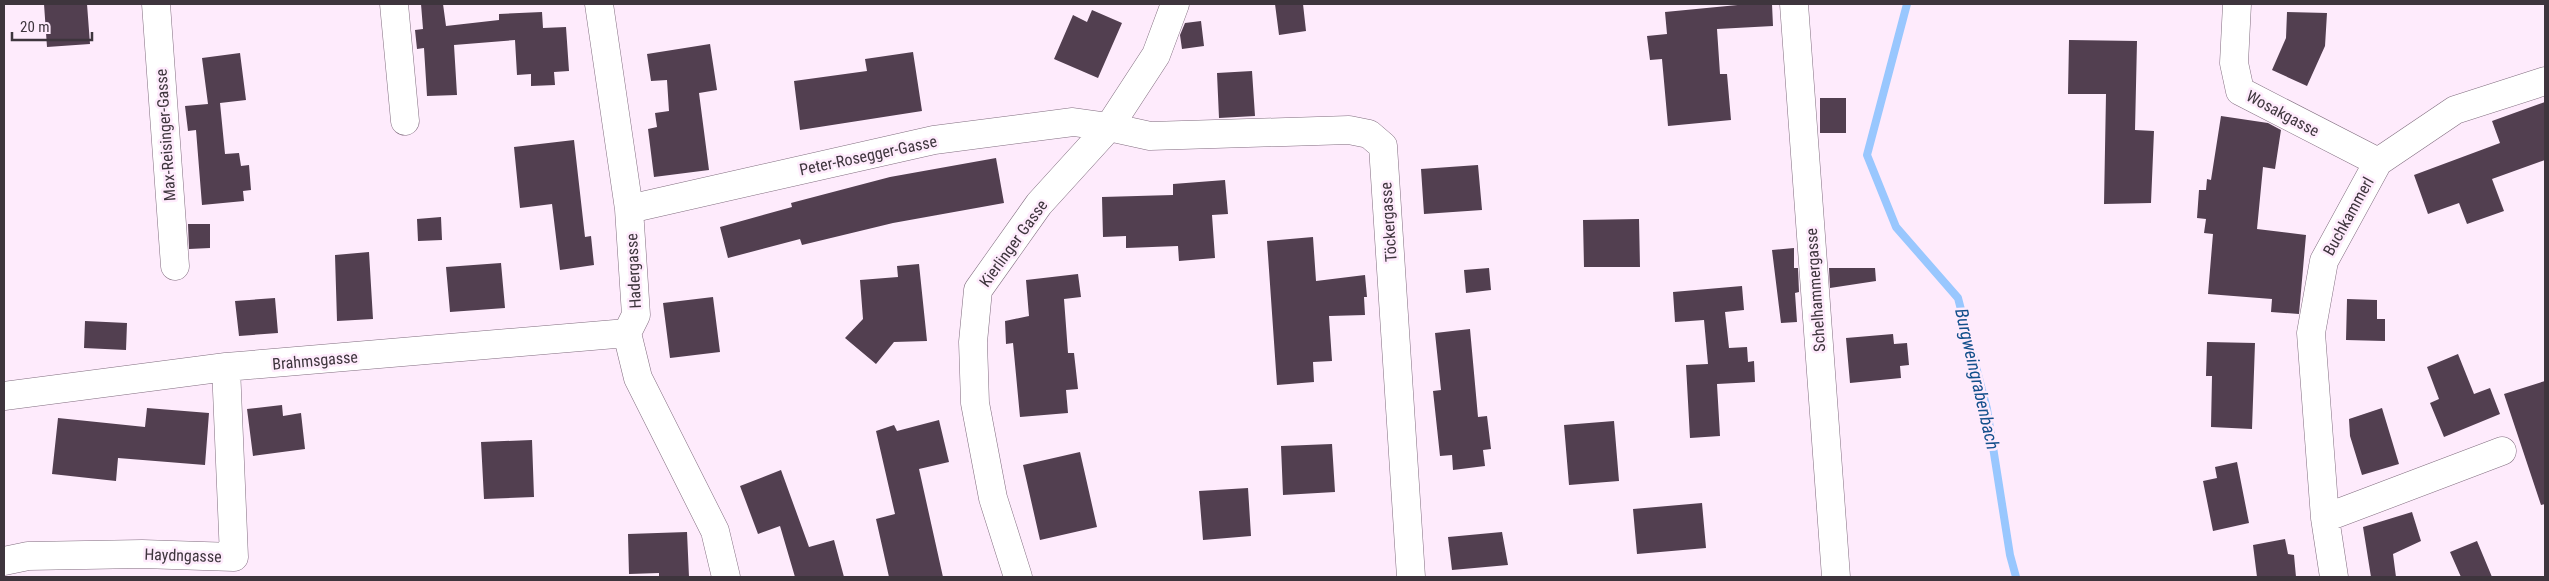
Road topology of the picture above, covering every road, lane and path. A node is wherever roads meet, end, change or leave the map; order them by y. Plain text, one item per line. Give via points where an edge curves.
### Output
1 (156, 4) edge
2 (394, 4) edge
3 (599, 4) edge
4 (1174, 4) edge
5 (1794, 4) edge
6 (2236, 4) edge
7 (2545, 81) edge
8 (405, 121) dead end
9 (1109, 127) junction
10 (2378, 162) junction
11 (629, 209) junction
12 (174, 266) dead end
13 (627, 333) junction
14 (226, 367) junction
15 (4, 396) edge
16 (2502, 451) dead end
17 (2325, 518) junction
18 (4, 561) edge
19 (726, 577) edge
20 (1018, 577) edge
21 (1411, 577) edge
22 (1836, 577) edge
23 (2334, 577) edge

1 - 12 street, Max-Reisinger-Gasse
2 - 8 street
3 - 11 street, Hadergasse
4 - 9 street, Kierlinger Gasse via 1156,55
5 - 22 street, Schelhammergasse
6 - 10 street, Wosakgasse via 2234,63 2240,91
7 - 10 street, Buchkammerl via 2455,110
9 - 11 street, Peter-Rosegger-Gasse via 1073,122 934,140
9 - 20 street, Kierlinger Gasse via 1039,204 978,290 973,342 975,403 993,498
9 - 21 street, Töckergasse via 1150,136 1350,130 1369,134 1383,146
10 - 17 street, Buchkammerl via 2324,261 2311,333
11 - 13 street, Hadergasse via 636,315
13 - 14 street, Brahmsgasse
13 - 19 street, Hadergasse via 638,378 714,531
14 - 15 street, Brahmsgasse
14 - 18 street, Haydngasse via 234,557 66,555 28,556
16 - 17 street
17 - 23 street, Buchkammerl

